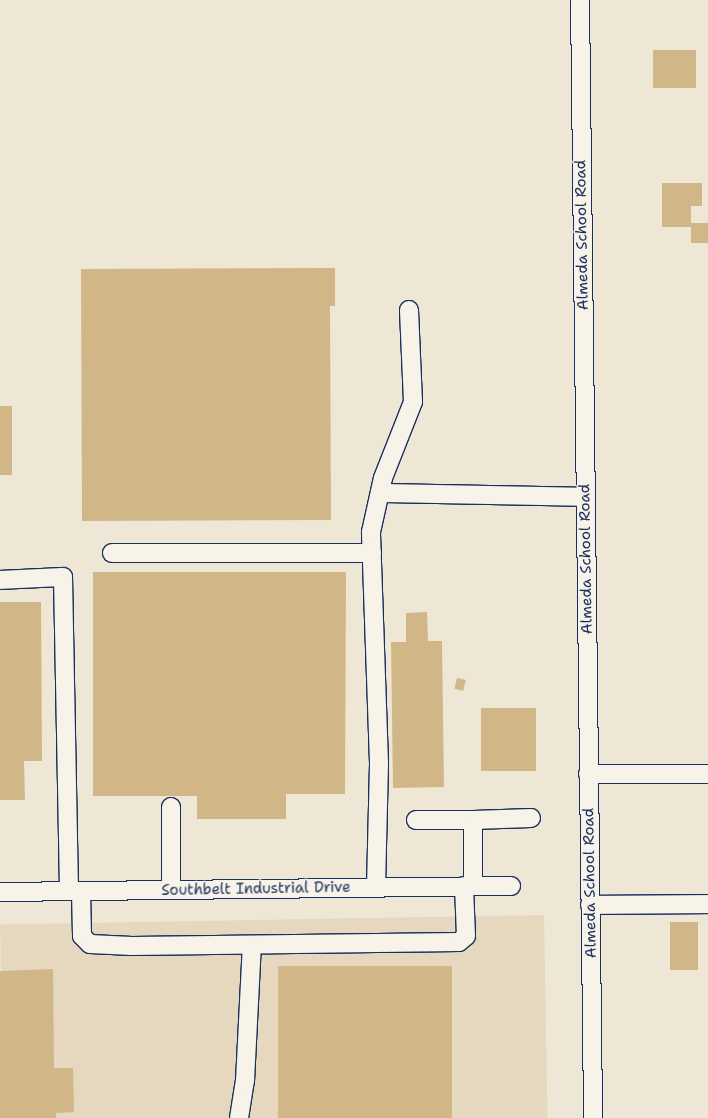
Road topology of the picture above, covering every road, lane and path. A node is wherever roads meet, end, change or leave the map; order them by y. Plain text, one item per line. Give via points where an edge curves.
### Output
1 (580, 0) edge
2 (409, 310) dead end
3 (380, 493) junction
4 (585, 497) junction
5 (112, 553) dead end
6 (372, 553) junction
7 (0, 580) edge
8 (588, 774) junction
9 (708, 774) edge
10 (171, 807) dead end
11 (531, 818) dead end
12 (416, 820) dead end
13 (472, 820) junction
14 (469, 886) junction
15 (511, 886) dead end
16 (376, 887) junction
17 (171, 890) junction
18 (75, 891) junction
19 (0, 892) edge
20 (708, 904) edge
21 (590, 905) junction
22 (252, 945) junction
23 (239, 1118) edge
24 (593, 1118) edge

1 - 4 street, Almeda School Road
2 - 3 street via 413,402 383,478
3 - 4 street
3 - 6 street via 371,532
4 - 8 street, Almeda School Road
5 - 6 street
6 - 16 street via 379,763
7 - 18 street via 64,577 67,756
8 - 9 street
8 - 21 street, Almeda School Road
10 - 17 street
11 - 13 street
12 - 13 street
13 - 14 street
14 - 15 street, Southbelt Industrial Drive
14 - 16 street, Southbelt Industrial Drive
14 - 22 street via 466,936 459,942
16 - 17 street, Southbelt Industrial Drive
17 - 18 street, Southbelt Industrial Drive
18 - 19 street, Southbelt Industrial Drive
18 - 22 street via 82,936 90,944
20 - 21 street
21 - 24 street, Almeda School Road
22 - 23 street via 245,1081

